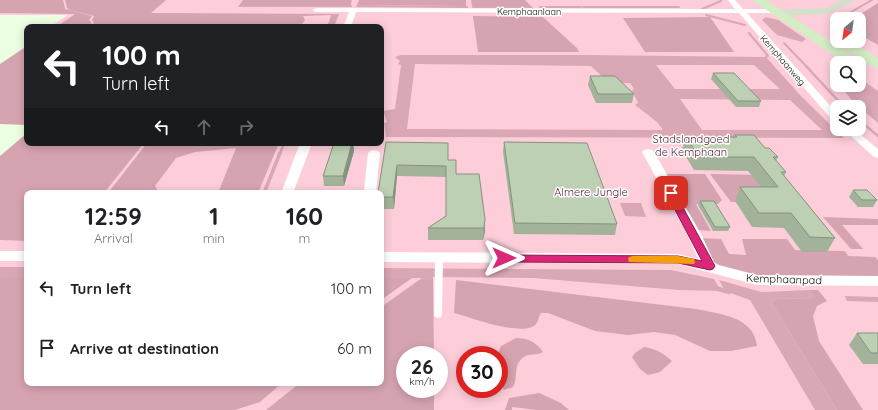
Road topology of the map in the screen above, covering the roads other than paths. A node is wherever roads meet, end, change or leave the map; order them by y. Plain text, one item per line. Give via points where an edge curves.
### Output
1 (731, 0) edge
2 (758, 0) edge
3 (850, 0) edge
4 (776, 8) edge
5 (316, 10) dead end
6 (353, 10) junction
7 (742, 12) junction
8 (794, 12) junction
9 (348, 24) edge
10 (830, 34) edge
11 (853, 48) edge
12 (844, 56) edge
13 (878, 64) edge
14 (866, 71) edge
15 (878, 79) edge
16 (830, 111) edge
17 (856, 136) edge
18 (305, 146) edge
19 (648, 152) dead end
20 (374, 153) dead end
21 (878, 155) edge
22 (288, 190) edge
23 (370, 190) edge
24 (0, 256) edge
25 (24, 256) edge
26 (384, 257) edge
27 (438, 261) junction
28 (710, 266) junction
29 (878, 281) edge
30 (438, 316) dead end

1 - 7 street, Kemphaanweg
2 - 4 main road
3 - 8 street via 828,11
4 - 7 street, Kemphaanlaan
4 - 8 main road
4 - 12 main road
5 - 6 street, Kemphaanlaan
6 - 7 street, Kemphaanlaan
6 - 9 street
7 - 16 street, Kemphaanweg
8 - 10 main road
11 - 13 main road
14 - 15 main road
17 - 21 street
18 - 22 street
19 - 28 street
20 - 23 street
24 - 25 street
26 - 27 street, Kemphaanpad
27 - 28 street, Kemphaanpad via 503,254 678,259
27 - 30 lane
28 - 29 street, Kemphaanpad via 741,278 757,280

